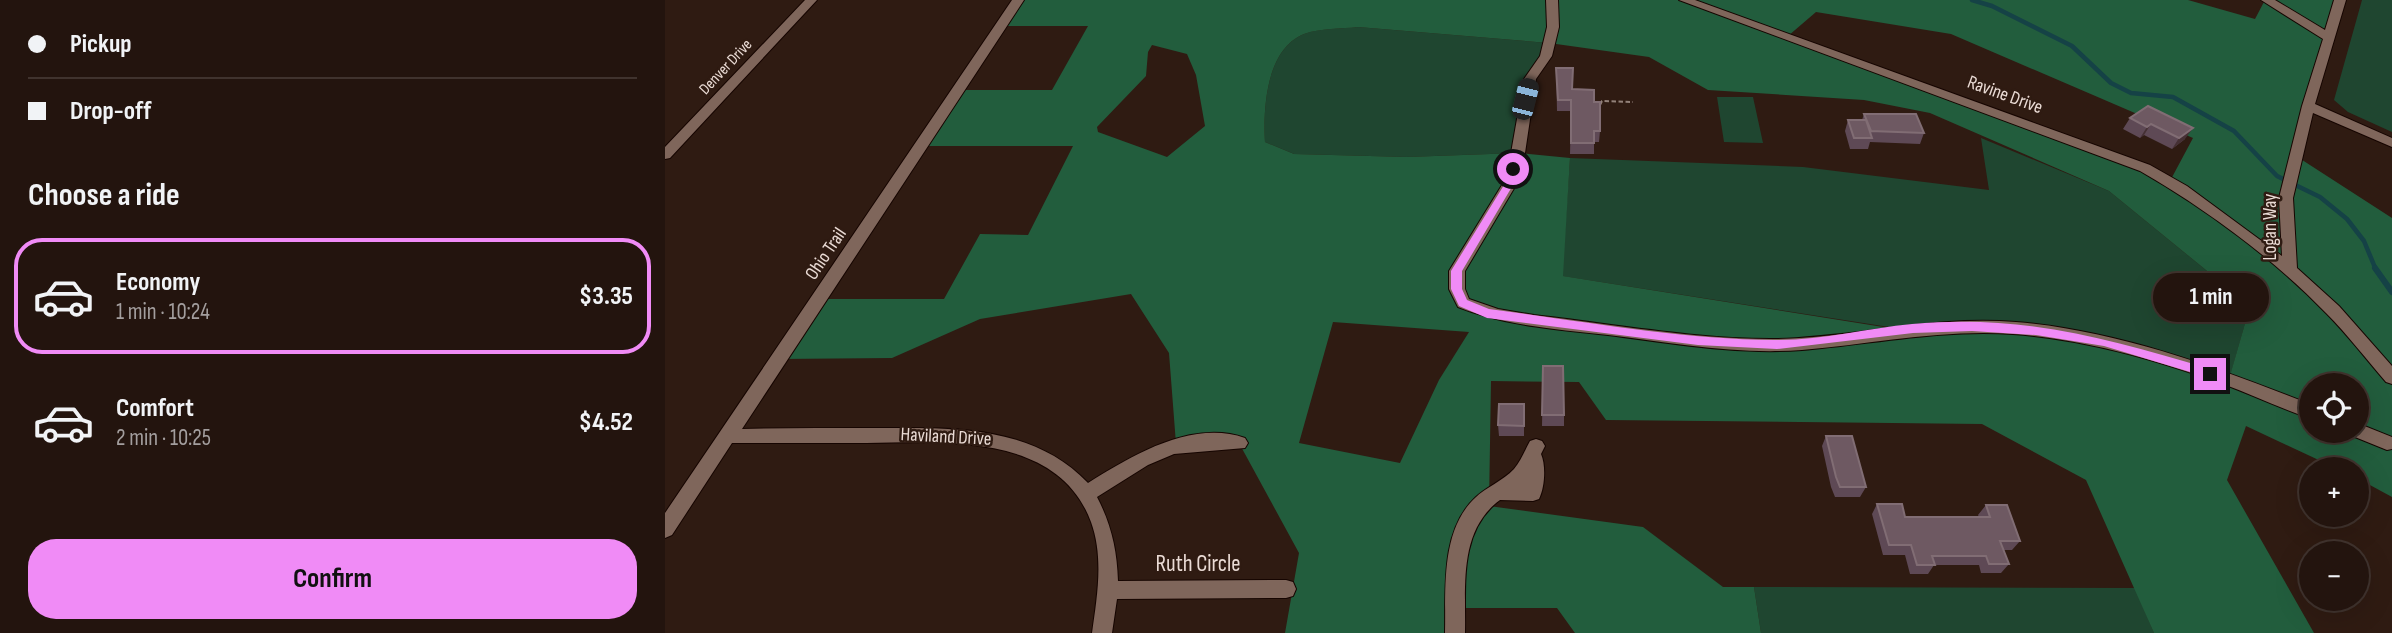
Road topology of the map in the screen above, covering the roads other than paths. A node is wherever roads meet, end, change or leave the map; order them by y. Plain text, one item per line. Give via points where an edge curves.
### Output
1 (811, 0) edge
2 (1018, 0) edge
3 (1552, 0) edge
4 (1685, 0) edge
5 (2267, 0) edge
6 (2340, 0) edge
7 (2328, 37) junction
8 (2308, 106) junction
9 (2392, 143) edge
10 (665, 155) edge
11 (2290, 270) junction
12 (2392, 377) edge
13 (2299, 407) edge
14 (2369, 435) edge
15 (726, 436) junction
16 (1239, 443) dead end
17 (2391, 443) edge
18 (1500, 492) dead end
19 (1086, 494) junction
20 (665, 528) edge
21 (1286, 589) dead end
22 (1110, 590) junction
23 (1102, 633) edge
24 (1455, 633) edge

1 - 10 street, Denver Drive
2 - 15 street, Ohio Trail
3 - 13 street via 1553,27 1546,56 1530,79 1509,185 1457,271 1463,303 1487,313 1698,340 1777,345 1913,328 2036,330 2172,361
4 - 11 street, Ravine Drive via 2139,165 2182,189
5 - 7 street
6 - 7 street, Logan Way
7 - 8 street, Logan Way
8 - 9 street
8 - 11 street, Logan Way via 2286,198
11 - 12 street, Logan Way via 2333,310
14 - 17 street
15 - 19 street, Haviland Drive via 994,438 1044,456
15 - 20 street, Ohio Trail
16 - 19 street via 1202,440 1176,444 1139,460
18 - 24 street via 1480,505 1461,533
19 - 22 street, Haviland Drive via 1105,536
21 - 22 street, Ruth Circle
22 - 23 street, Haviland Drive

